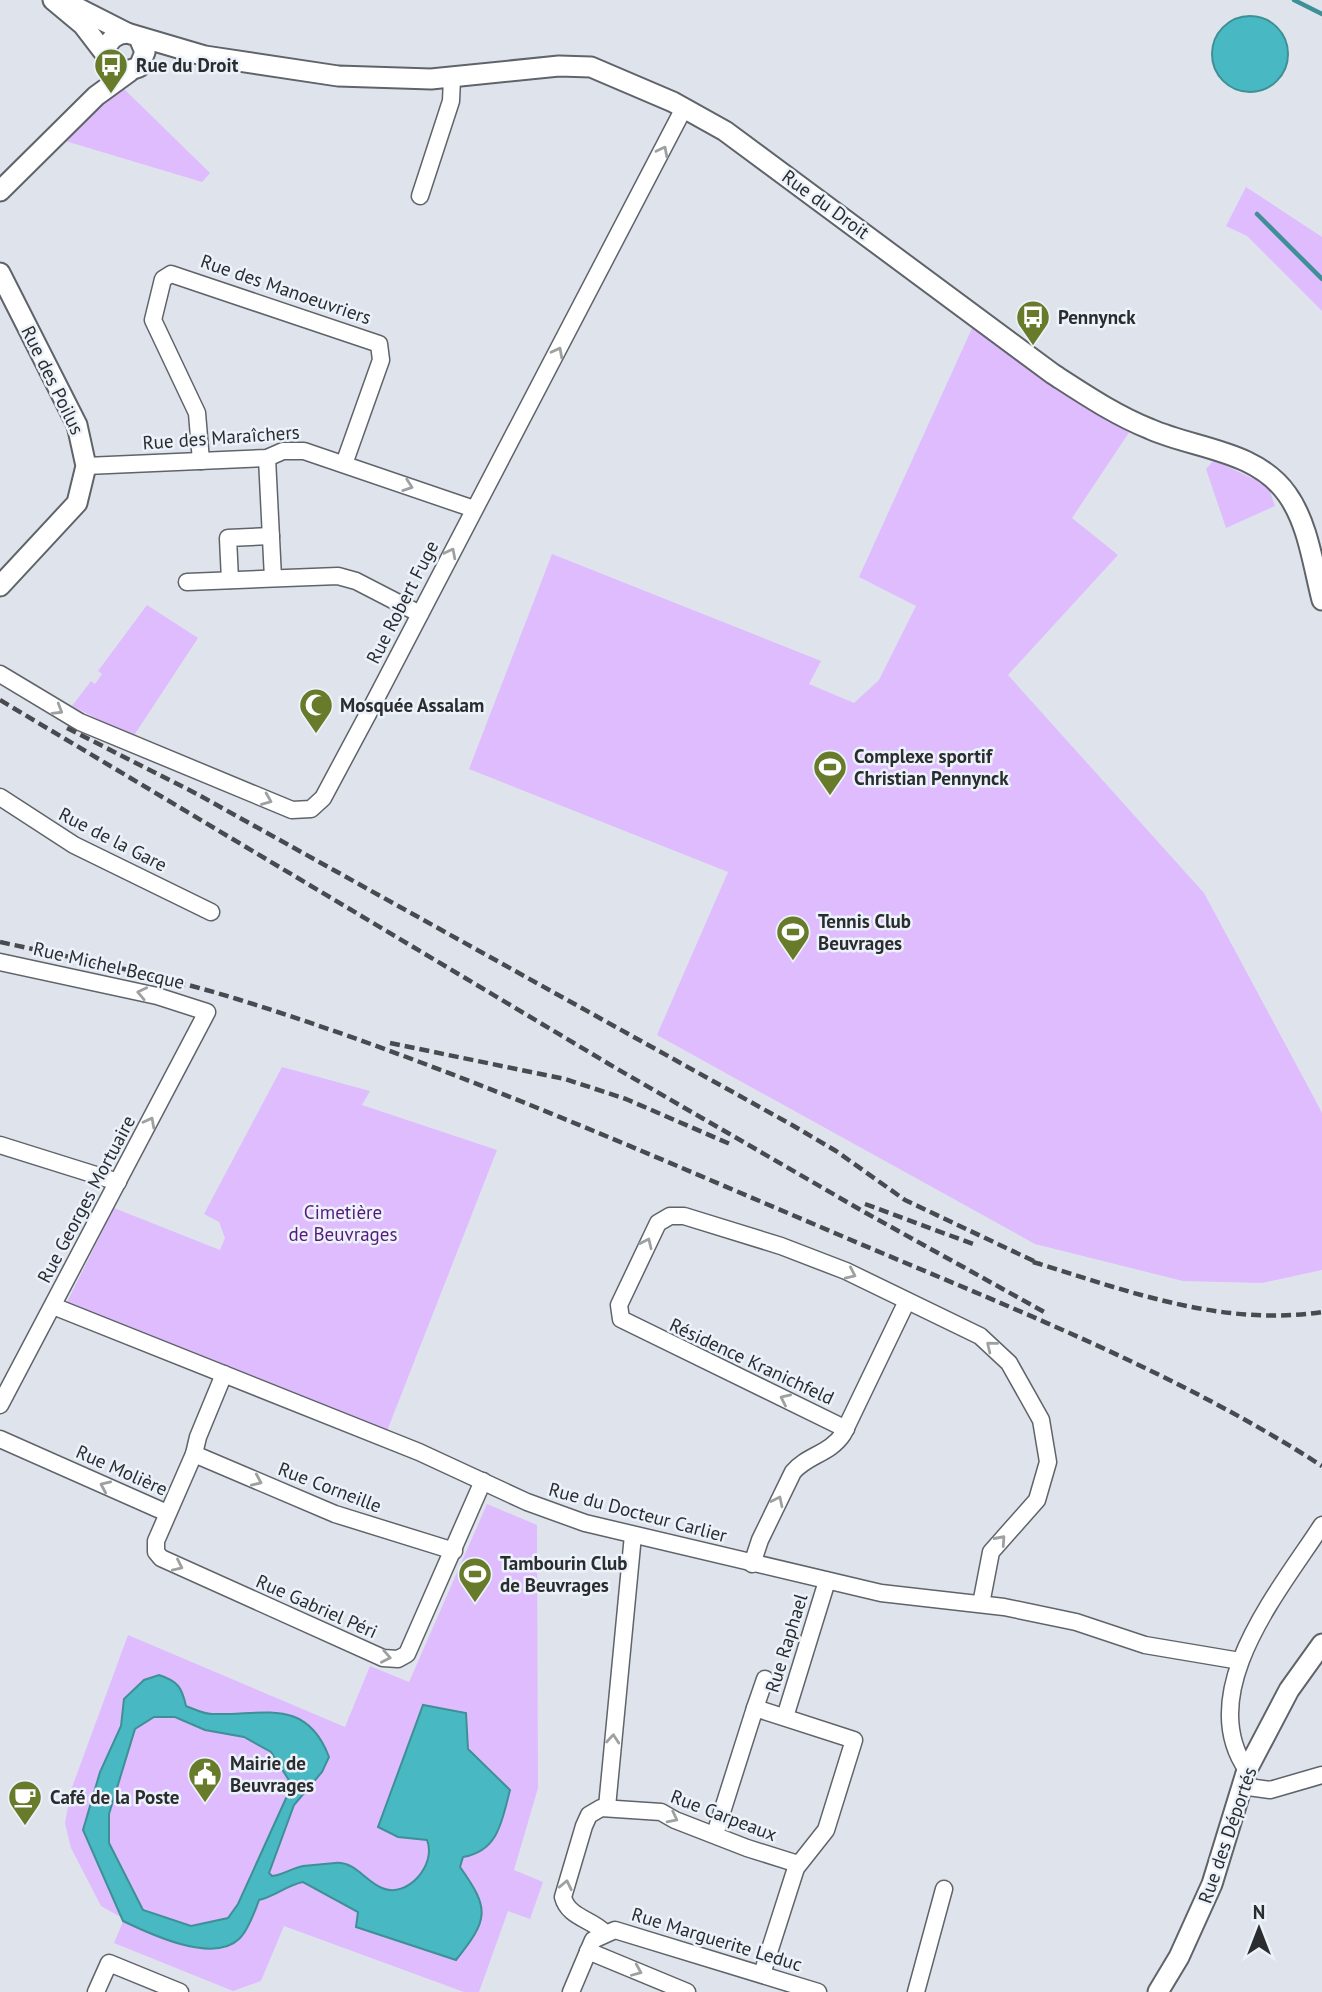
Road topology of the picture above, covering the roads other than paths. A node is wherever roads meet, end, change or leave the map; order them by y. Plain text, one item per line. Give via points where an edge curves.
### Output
1 (53, 0) edge
2 (60, 0) edge
3 (133, 36) junction
4 (205, 56) junction
5 (107, 59) junction
6 (133, 70) junction
7 (452, 78) junction
8 (96, 96) junction
9 (684, 108) junction
10 (0, 191) edge
11 (421, 196) dead end
12 (0, 273) edge
13 (267, 458) junction
14 (201, 461) junction
15 (344, 464) junction
16 (86, 466) junction
17 (474, 509) junction
18 (271, 536) junction
19 (273, 578) junction
20 (230, 580) junction
21 (187, 582) dead end
22 (0, 586) edge
23 (1322, 600) edge
24 (420, 614) junction
25 (0, 674) edge
26 (0, 797) edge
27 (211, 912) dead end
28 (0, 962) edge
29 (207, 1012) joint
30 (0, 1145) edge
31 (118, 1182) junction
32 (907, 1301) junction
33 (53, 1306) junction
34 (224, 1374) junction
35 (0, 1405) edge
36 (846, 1429) junction
37 (0, 1439) edge
38 (194, 1454) junction
39 (483, 1482) junction
40 (167, 1513) junction
41 (1322, 1525) edge
42 (633, 1535) junction
43 (454, 1551) junction
44 (752, 1564) junction
45 (827, 1581) junction
46 (981, 1604) junction
47 (1322, 1644) edge
48 (1240, 1661) junction
49 (765, 1679) dead end
50 (755, 1708) junction
51 (785, 1717) junction
52 (1322, 1775) edge
53 (1244, 1778) junction
54 (607, 1807) junction
55 (715, 1834) junction
56 (798, 1864) junction
57 (944, 1889) dead end
58 (604, 1932) junction
59 (588, 1951) junction
60 (766, 1981) edge
61 (170, 1990) edge
62 (96, 1992) edge
63 (571, 1992) edge
64 (687, 1992) edge
65 (818, 1992) edge
66 (916, 1992) edge
67 (1158, 1992) edge

1 - 5 street via 83,25
2 - 3 street, Rue du Droit
3 - 4 street, Rue du Droit
3 - 5 street via 112,38
3 - 6 street via 145,55
4 - 6 street, Rue du Droit via 176,57
4 - 7 street, Rue du Droit via 330,75
5 - 6 street via 117,71
5 - 8 street via 105,80
6 - 8 street
7 - 9 street, Rue du Droit via 579,66 611,74
7 - 11 street via 449,107
8 - 10 street
17 -> 9 street, Rue Robert Fuge
9 - 23 street, Rue du Droit via 732,135 1089,398 1157,432 1244,460 1274,478 1297,509
12 - 16 street, Rue des Poilus via 76,425
13 - 14 street, Rue des Maraîchers
13 - 15 street, Rue des Maraîchers via 283,451 304,451
13 - 18 street
14 - 15 street, Rue des Manoeuvriers via 197,413 153,320 163,279 171,274 379,344 381,360
14 - 16 street, Rue des Maraîchers
15 -> 17 street, Rue des Maraîchers
16 - 22 street, Rue des Poilus via 77,503
24 -> 17 street, Rue Robert Fuge
18 - 19 street
18 - 20 street via 228,538
19 - 20 street
19 - 24 street via 338,576
20 - 21 street
25 -> 24 street, Rue Robert Fuge via 80,722 301,811 315,807 323,798
26 - 27 street, Rue de la Gare via 74,845
29 -> 28 street, Rue Michel Becque via 157,996
31 -> 29 street, Rue Georges Mortuaire
30 - 31 street
31 - 33 street, Rue Georges Mortuaire
32 - 36 street, Résidence Kranichfeld
36 -> 32 street, Résidence Kranichfeld via 623,1322 619,1305 653,1230 666,1218 684,1216 802,1254
46 -> 32 street via 991,1552 1029,1511 1043,1486 1048,1462 1046,1436 1034,1405 999,1351 979,1336
33 - 34 street, Rue du Docteur Carlier
33 - 35 street, Rue Georges Mortuaire
34 - 38 street, Rue Molière
34 - 39 street, Rue du Docteur Carlier
44 -> 36 street via 793,1472 833,1447
40 -> 37 street, Rue Molière
38 - 40 street, Rue Molière
38 -> 43 street, Rue Corneille via 335,1514
39 - 42 street, Rue du Docteur Carlier via 564,1517
39 - 43 street, Rue Gabriel Péri
40 -> 43 street, Rue Gabriel Péri via 155,1545 161,1558 387,1659 407,1654
41 - 48 street
42 - 44 street, Rue du Docteur Carlier
54 -> 42 street
44 - 45 street, Rue du Docteur Carlier
45 - 46 street, Rue du Docteur Carlier via 888,1594
45 - 51 street, Rue Raphael
46 - 48 street, Rue du Docteur Carlier via 1076,1622 1153,1647
47 - 53 street, Rue des Déportés via 1289,1689
48 - 53 street via 1232,1697 1232,1733
49 - 50 street
50 - 51 street
50 - 55 street
51 - 56 street via 855,1740 826,1830
52 - 53 street via 1270,1790
53 - 67 street, Rue des Déportés via 1212,1884 1180,1957
54 -> 55 street, Rue Carpeaux via 661,1812
58 -> 54 street via 572,1913 563,1897 586,1820 597,1809
55 - 56 street, Rue Carpeaux
56 - 60 street
57 - 66 street
58 - 59 street
58 - 60 street, Rue Marguerite Leduc via 627,1932
59 - 63 street
59 -> 64 street
60 - 65 street, Rue Marguerite Leduc
61 - 62 street via 109,1963

